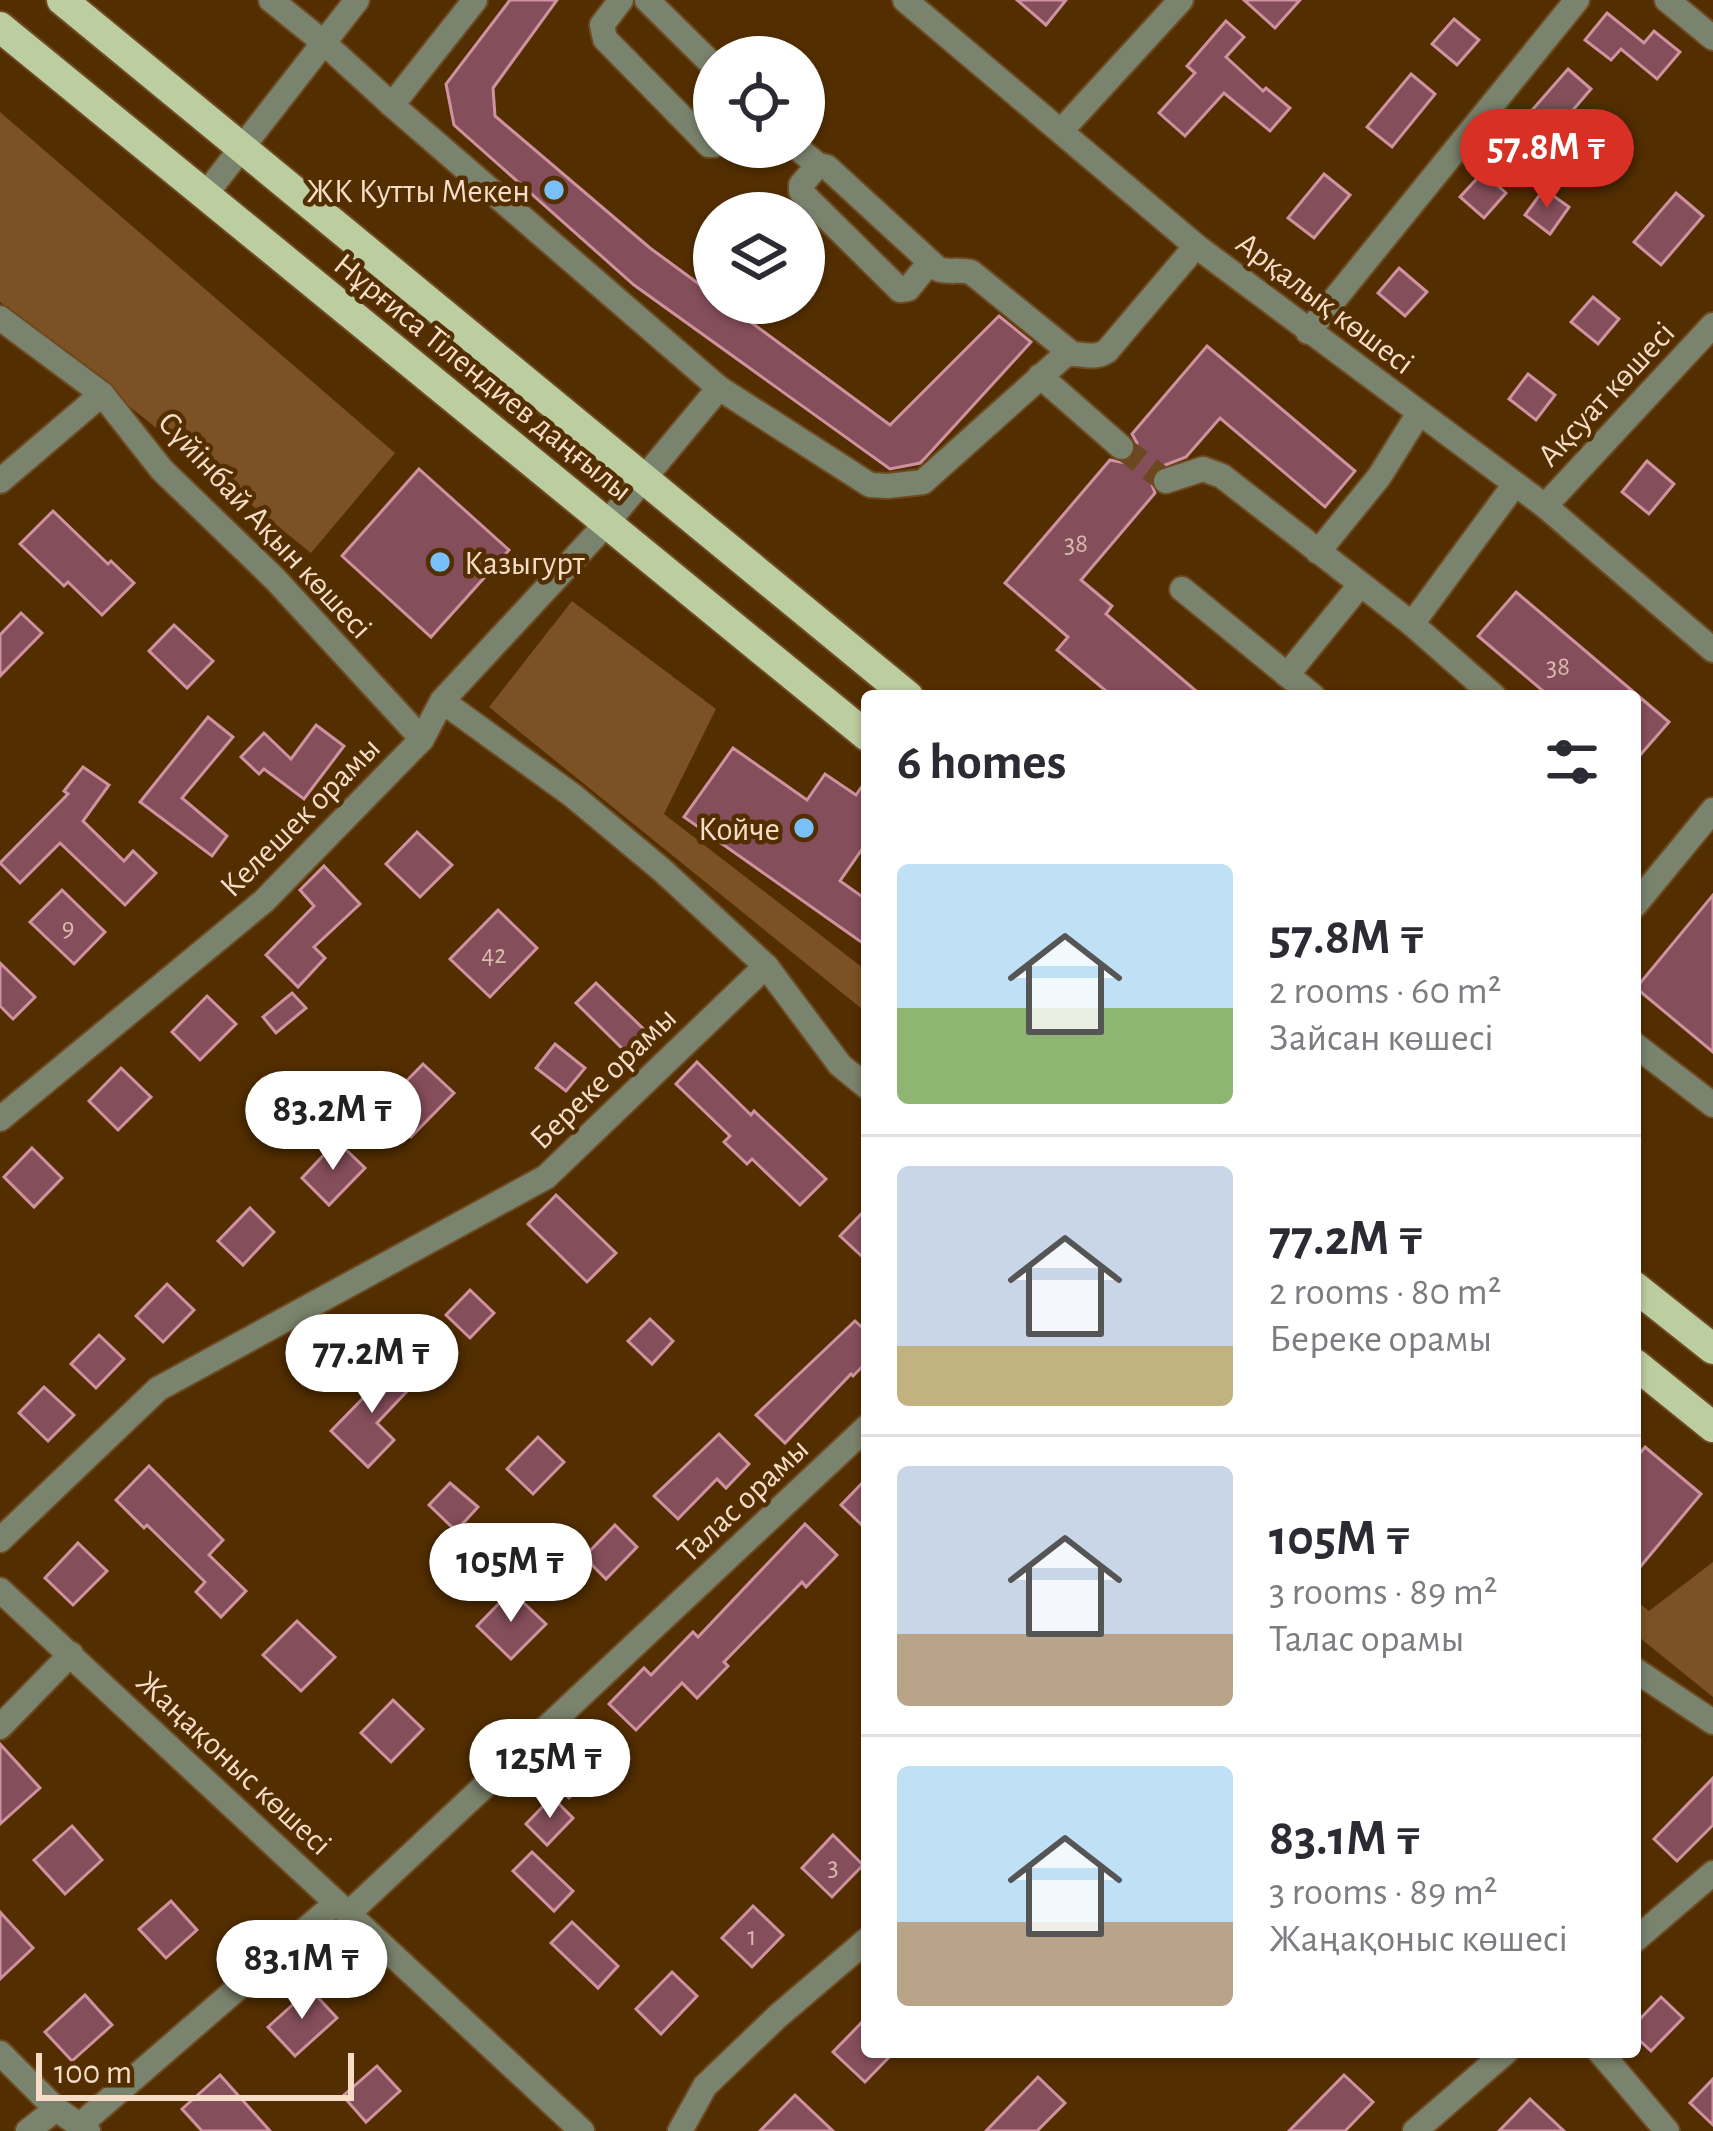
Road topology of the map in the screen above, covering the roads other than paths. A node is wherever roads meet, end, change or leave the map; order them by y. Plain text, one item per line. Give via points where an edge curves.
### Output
1 (62, 0) edge
2 (271, 0) edge
3 (357, 0) edge
4 (475, 0) edge
5 (621, 0) edge
6 (647, 0) edge
7 (905, 0) edge
8 (1181, 0) edge
9 (1576, 0) edge
10 (1667, 0) edge
11 (0, 27) edge
12 (1713, 38) edge
13 (323, 42) junction
14 (693, 45) edge
15 (392, 105) junction
16 (693, 128) edge
17 (1060, 131) junction
18 (242, 147) junction
19 (825, 167) edge
20 (815, 168) edge
21 (205, 195) junction
22 (1196, 246) junction
23 (930, 262) junction
24 (0, 317) edge
25 (1713, 325) edge
26 (1308, 332) junction
27 (1072, 353) junction
28 (1040, 376) junction
29 (719, 388) junction
30 (102, 394) junction
31 (1419, 413) junction
32 (1121, 447) tunnel mouth
33 (642, 479) junction
34 (0, 481) edge
35 (1166, 481) tunnel mouth
36 (1515, 484) junction
37 (1545, 506) junction
38 (607, 523) junction
39 (1318, 552) junction
40 (1360, 585) junction
41 (1182, 589) dead end
42 (1412, 625) junction
43 (1713, 650) edge
44 (1287, 675) junction
45 (901, 690) edge
46 (1306, 690) edge
47 (1487, 690) edge
48 (442, 701) junction
49 (861, 731) edge
50 (422, 739) junction
51 (1713, 810) edge
52 (1645, 870) edge
53 (766, 966) junction
54 (1641, 1050) edge
55 (861, 1082) edge
56 (1713, 1105) edge
57 (0, 1119) edge
58 (1641, 1291) edge
59 (1713, 1349) edge
60 (1641, 1369) edge
61 (1713, 1427) edge
62 (861, 1432) edge
63 (0, 1540) edge
64 (0, 1590) edge
65 (71, 1654) junction
66 (1641, 1674) edge
67 (1713, 1722) edge
68 (0, 1727) edge
69 (1713, 1873) edge
70 (342, 1908) junction
71 (1641, 1935) edge
72 (861, 1945) edge
73 (0, 2053) edge
74 (1499, 2058) edge
75 (1605, 2058) edge
76 (56, 2108) junction
77 (84, 2127) edge
78 (28, 2131) edge
79 (581, 2131) edge
80 (680, 2131) edge
81 (1415, 2131) edge
82 (1667, 2131) edge

1 - 18 main road, Нұрғиса Тілендиев даңғылы
2 - 13 street
3 - 13 street
4 - 15 street
5 - 16 street via 602,25 605,38
6 - 14 street
7 - 17 street, Арқалық көшесі
8 - 17 street
9 - 26 street
10 - 12 street
11 - 21 main road, Нұрғиса Тілендиев даңғылы
13 - 15 street
13 - 18 street
15 - 29 street
17 - 22 street, Арқалық көшесі
18 - 21 street
18 - 33 main road, Нұрғиса Тілендиев даңғылы
19 - 23 street
20 - 23 street via 801,191 900,290
21 - 38 main road, Нұрғиса Тілендиев даңғылы
22 - 26 street, Арқалық көшесі
22 - 27 street via 1107,351 1091,358
23 - 27 street via 944,272 971,272
24 - 30 street, Сүйінбай Ақын көшесі
25 - 37 street, Ақсуат көшесі
26 - 31 street, Арқалық көшесі
27 - 28 street
28 - 29 street via 923,482 888,486 856,478
28 - 32 street
29 - 33 street, Келешек орамы
30 - 34 street
30 - 50 street, Сүйінбай Ақын көшесі via 162,470
31 - 36 street, Арқалық көшесі
31 - 39 street
33 - 38 street, Келешек орамы
33 - 45 main road, Нұрғиса Тілендиев даңғылы
35 - 39 street via 1213,471
36 - 37 street, Арқалық көшесі
36 - 42 street
37 - 43 street, Арқалық көшесі
38 - 48 street, Келешек орамы
38 - 49 main road, Нұрғиса Тілендиев даңғылы
39 - 40 street
40 - 42 street
40 - 44 street
41 - 44 street
42 - 47 street
44 - 46 street
48 - 50 street, Келешек орамы
48 - 53 street via 572,795
50 - 57 street, Келешек орамы via 264,902
51 - 52 street
53 - 55 street
53 - 63 street, Береке орамы via 546,1177 158,1389
54 - 56 street
58 - 59 main road
60 - 61 main road
62 - 70 street, Талас орамы
64 - 65 street, Жаңақоныс көшесі
65 - 68 street
65 - 70 street, Жаңақоныс көшесі
66 - 67 street
69 - 71 street
70 - 77 street, Талас орамы
70 - 79 street, Жаңақоныс көшесі
72 - 80 street via 705,2086
73 - 76 street
74 - 81 street
75 - 82 street
76 - 77 street
76 - 78 street

